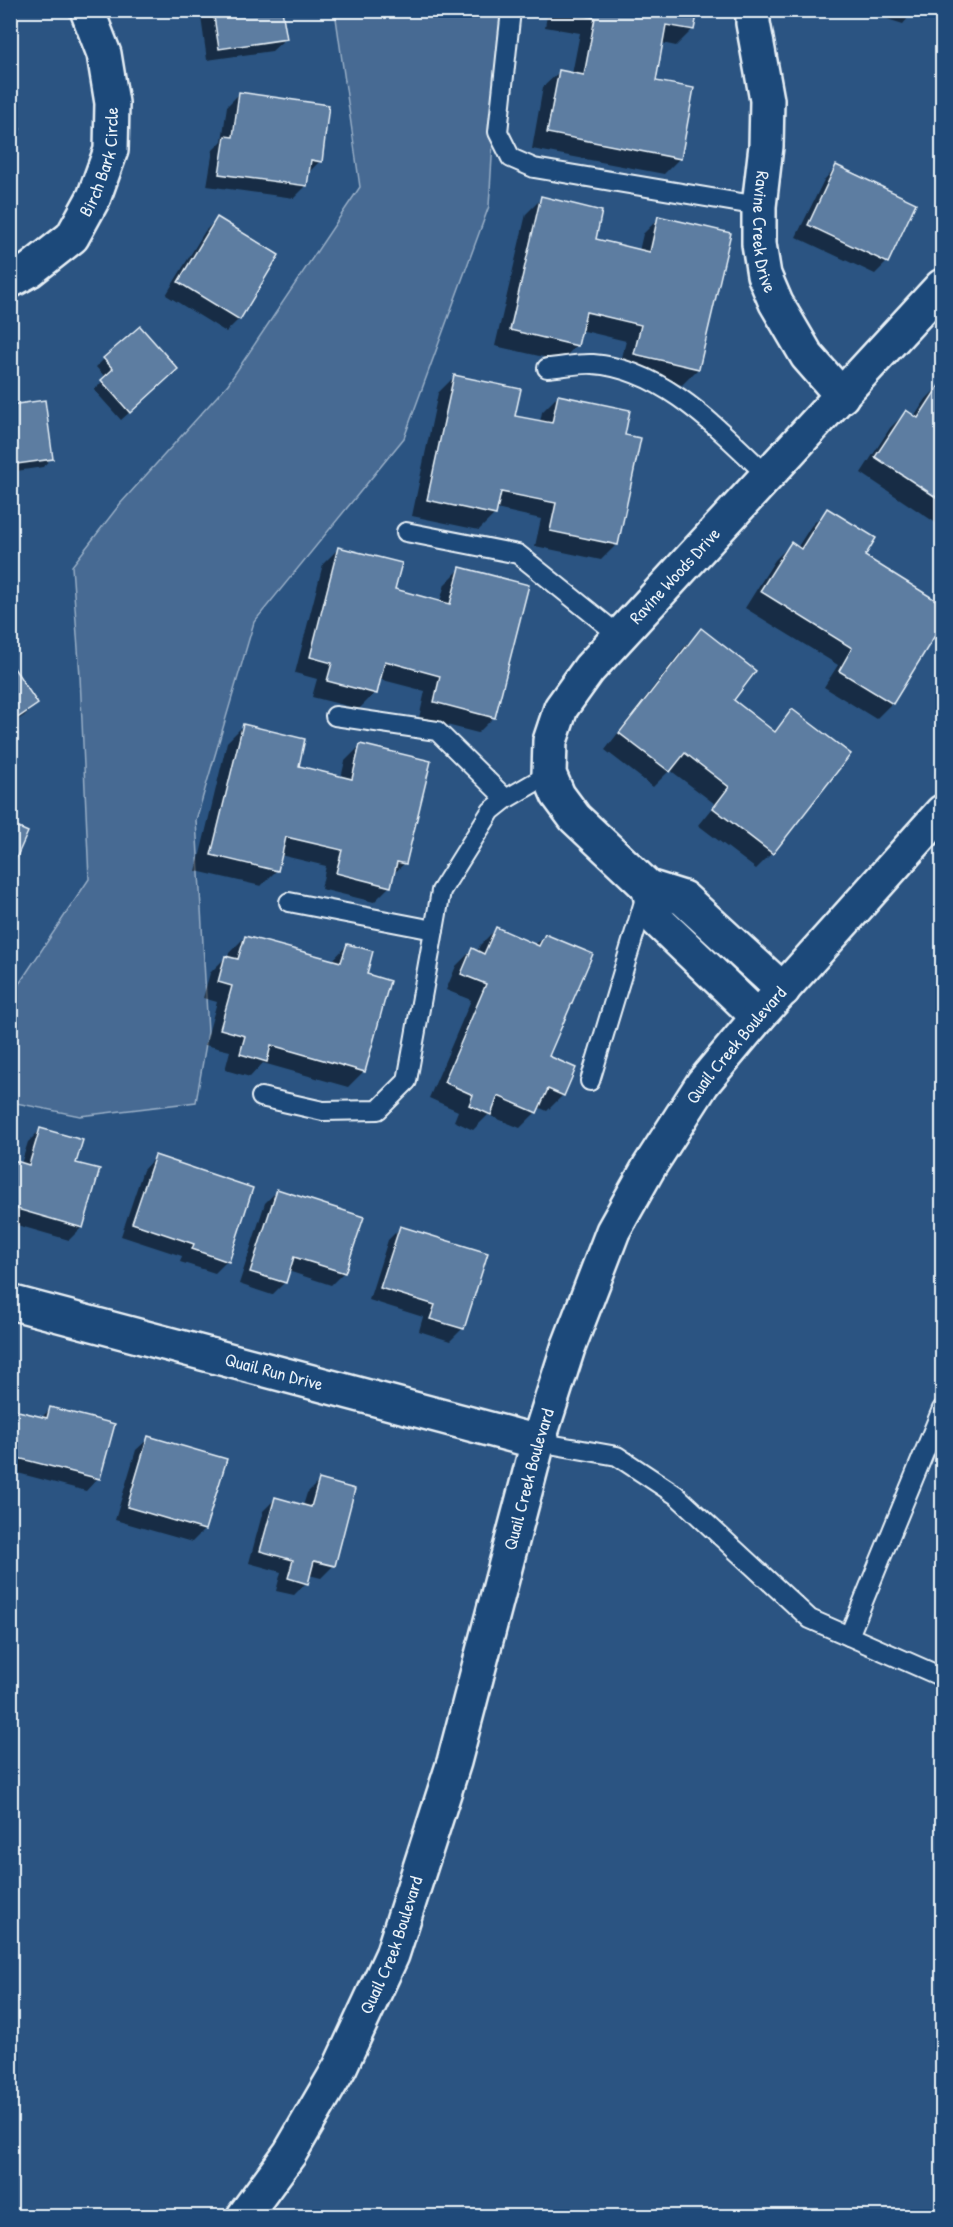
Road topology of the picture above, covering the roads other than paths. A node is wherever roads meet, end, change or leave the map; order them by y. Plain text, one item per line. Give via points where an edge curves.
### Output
1 (87, 10) edge
2 (511, 10) edge
3 (753, 10) edge
4 (759, 206) junction
5 (10, 281) edge
6 (942, 286) edge
7 (548, 368) dead end
8 (842, 396) junction
9 (768, 476) junction
10 (406, 532) dead end
11 (620, 636) junction
12 (335, 716) dead end
13 (549, 774) junction
14 (506, 799) junction
15 (942, 812) edge
16 (648, 888) junction
17 (289, 902) dead end
18 (434, 930) junction
19 (783, 990) junction
20 (758, 1017) junction
21 (590, 1081) dead end
22 (261, 1097) dead end
23 (10, 1302) edge
24 (942, 1409) edge
25 (538, 1442) junction
26 (849, 1636) junction
27 (942, 1677) edge
28 (244, 2217) edge

1 - 5 street, Birch Bark Circle via 104,54 112,103 111,150 94,196 72,237
2 - 4 lane via 498,132 511,158 534,168
3 - 4 street, Ravine Creek Drive via 767,100
4 - 8 street, Ravine Creek Drive via 764,275 776,303 807,356
6 - 8 street, Ravine Woods Drive
7 - 9 lane via 593,364 642,375 701,412
8 - 9 street, Ravine Woods Drive
9 - 11 street, Ravine Woods Drive
10 - 11 lane via 518,554
11 - 13 street, Ravine Woods Drive via 589,669 561,708 550,741
12 - 14 lane via 437,731
13 - 14 lane
13 - 16 street, Ravine Woods Drive via 574,818
14 - 18 lane via 491,811 441,891
15 - 19 street, Quail Creek Boulevard
16 - 19 street, Ravine Woods Drive via 683,898
16 - 20 street via 657,920
16 - 21 lane
17 - 18 lane
18 - 22 lane via 407,1081 378,1110 323,1111
19 - 20 street, Quail Creek Boulevard
20 - 25 street, Quail Creek Boulevard via 703,1083 613,1232 568,1348
23 - 25 street, Quail Run Drive
24 - 26 lane
25 - 26 lane via 617,1456 676,1495 810,1618
25 - 28 street, Quail Creek Boulevard via 454,1762 392,1955 340,2067 290,2153
26 - 27 lane

